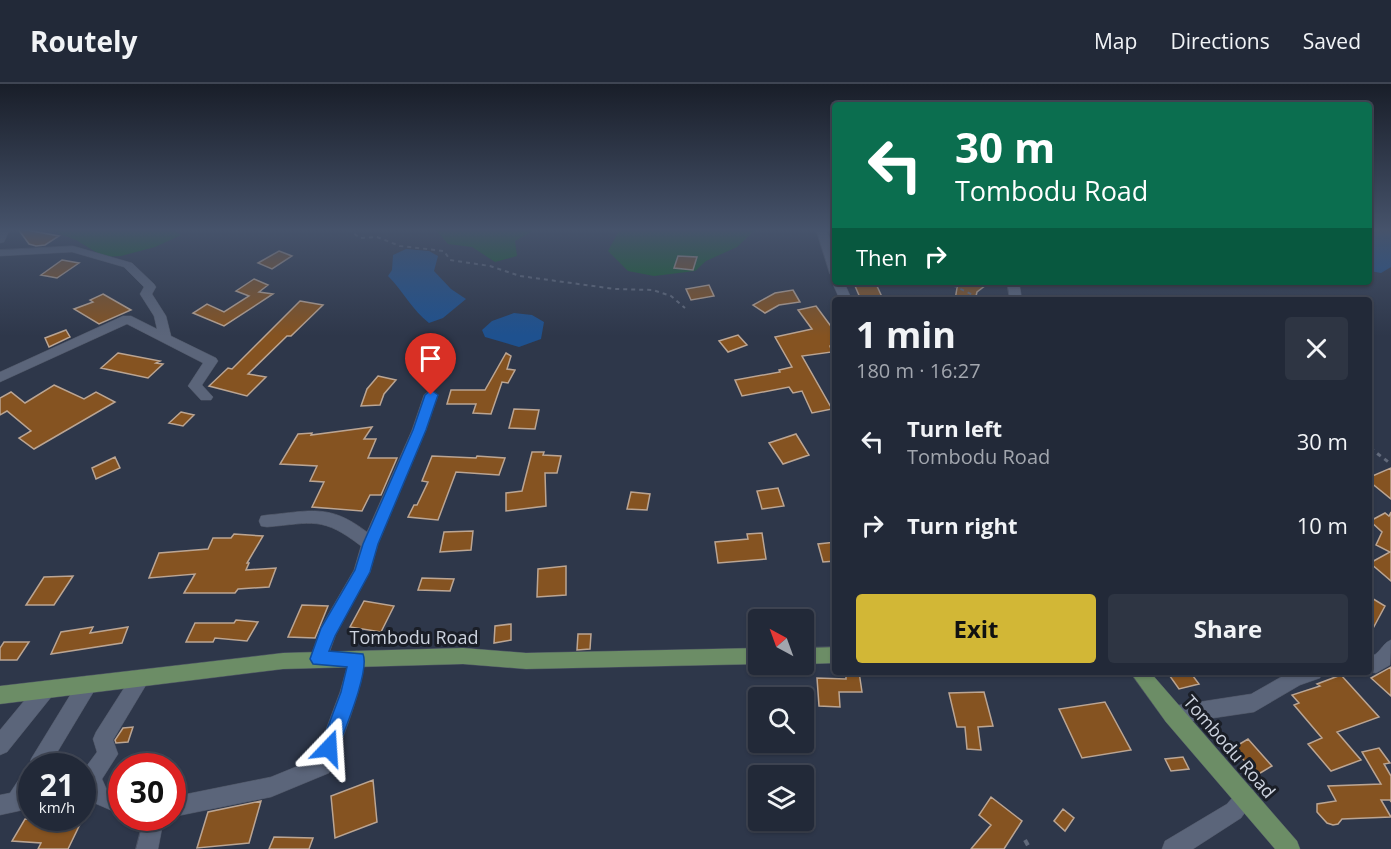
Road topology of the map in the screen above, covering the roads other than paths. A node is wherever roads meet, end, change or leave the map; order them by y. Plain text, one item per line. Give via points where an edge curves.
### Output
1 (127, 265) edge
2 (165, 337) junction
3 (0, 376) edge
4 (431, 395) dead end
5 (206, 397) dead end
6 (267, 521) dead end
7 (370, 544) junction
8 (1391, 648) edge
9 (832, 655) edge
10 (814, 656) edge
11 (748, 657) edge
12 (319, 659) junction
13 (357, 659) junction
14 (1372, 664) edge
15 (1141, 675) edge
16 (1305, 675) edge
17 (140, 680) junction
18 (87, 685) junction
19 (45, 690) junction
20 (0, 695) edge
21 (1173, 715) junction
22 (0, 745) edge
23 (46, 753) edge
24 (108, 754) edge
25 (108, 754) edge
26 (1246, 797) junction
27 (108, 799) edge
28 (18, 800) edge
29 (186, 804) edge
30 (0, 805) edge
31 (151, 831) edge
32 (147, 849) edge
33 (1173, 849) edge
34 (1289, 849) edge

1 - 2 street via 150,287 146,294 160,316
2 - 3 street via 128,319
2 - 5 street via 212,361 195,386
4 - 7 street
6 - 7 street via 323,516 348,527
7 - 12 street via 362,572 327,633
8 - 14 street via 1384,659
9 - 10 main road
11 - 13 main road, Tombodu Road
12 - 13 main road, Tombodu Road
12 - 17 main road, Tombodu Road
13 - 29 street via 350,692 322,766 271,787
15 - 21 main road, Tombodu Road
16 - 21 street via 1254,703
17 - 18 main road, Tombodu Road
17 - 24 street via 103,738
18 - 19 main road, Tombodu Road
18 - 23 street
19 - 20 main road, Tombodu Road
19 - 22 street
21 - 26 main road, Tombodu Road
25 - 27 street via 90,778 99,795
26 - 33 street via 1234,811
26 - 34 main road, Tombodu Road
28 - 30 street
31 - 32 street

